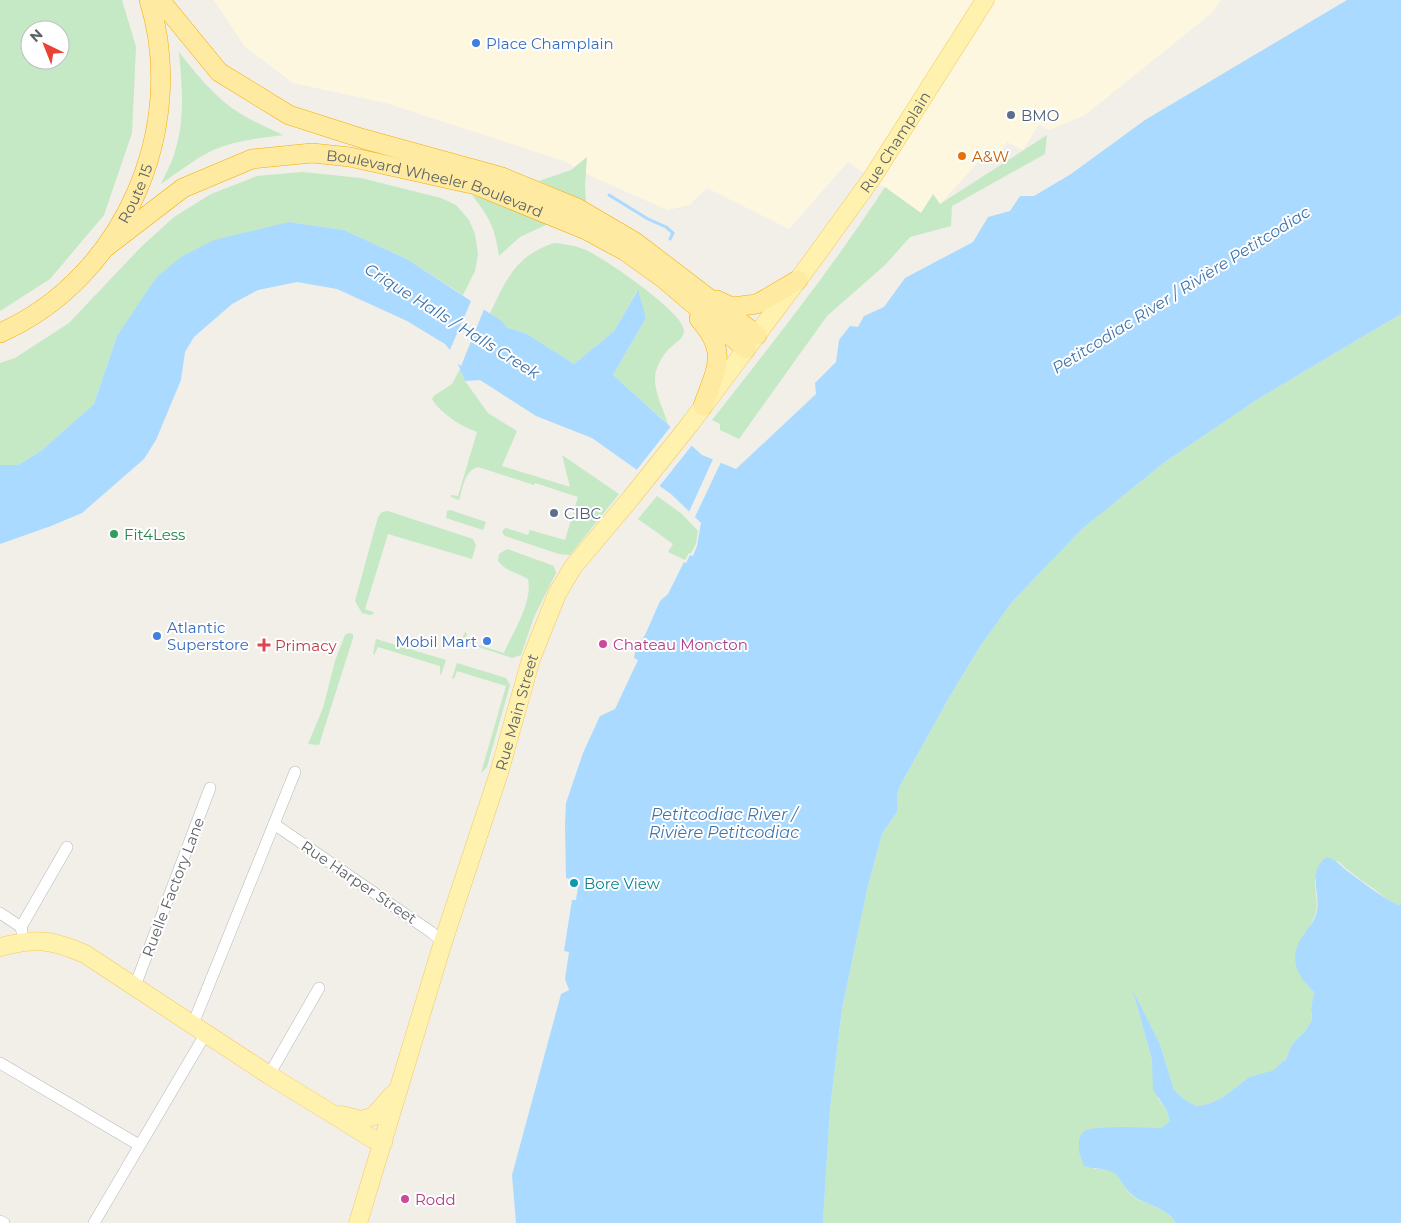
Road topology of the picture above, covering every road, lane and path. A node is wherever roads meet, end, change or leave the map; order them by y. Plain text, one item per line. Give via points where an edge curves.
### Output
1 (149, 0) edge
2 (160, 0) edge
3 (985, 0) edge
4 (106, 247) junction
5 (664, 279) junction
6 (798, 280) junction
7 (705, 296) junction
8 (0, 333) edge
9 (751, 342) junction
10 (703, 406) junction
11 (295, 772) dead end
12 (210, 788) dead end
13 (274, 824) junction
14 (67, 847) dead end
15 (0, 913) edge
16 (22, 934) junction
17 (443, 942) junction
18 (0, 947) edge
19 (135, 986) junction
20 (318, 988) dead end
21 (200, 1029) junction
22 (0, 1063) edge
23 (269, 1074) junction
24 (399, 1087) junction
25 (329, 1111) junction
26 (383, 1143) junction
27 (139, 1146) junction
28 (0, 1221) edge
29 (4, 1223) edge
30 (94, 1223) edge
31 (358, 1223) edge

1 - 4 highway, Route 15 via 160,56 161,96 155,136 144,176 128,213
2 - 7 highway, Boulevard Wheeler Boulevard via 219,72 289,115 502,177 577,208 635,242
3 - 6 main road, Rue Champlain via 872,178
4 - 5 highway, Boulevard Wheeler Boulevard via 183,188 252,159 312,153 350,157 476,185 586,230
4 - 8 highway, Route 15 via 62,294
5 - 9 highway, Boulevard Wheeler Boulevard
5 - 10 highway via 709,330 716,344 718,363
6 - 7 highway via 757,304 732,307
6 - 9 main road, Rue Champlain
7 - 9 highway, Boulevard Wheeler Boulevard
9 - 10 main road, Rue Main Street
10 - 17 main road, Rue Main Street via 573,567 557,594 531,659 499,773
11 - 13 street
12 - 19 street, Ruelle Factory Lane
13 - 17 street, Rue Harper Street
13 - 21 street
14 - 16 street
15 - 16 street
16 - 18 main road
16 - 19 main road via 61,943 85,954
17 - 24 main road, Rue Main Street
19 - 21 main road
20 - 23 street
21 - 23 main road
21 - 27 street
22 - 27 street
23 - 25 main road
24 - 25 main road via 374,1116 361,1120
24 - 26 main road, Rue Main Street
25 - 26 main road
26 - 31 main road, Rue Main Street
27 - 30 street
28 - 29 street

